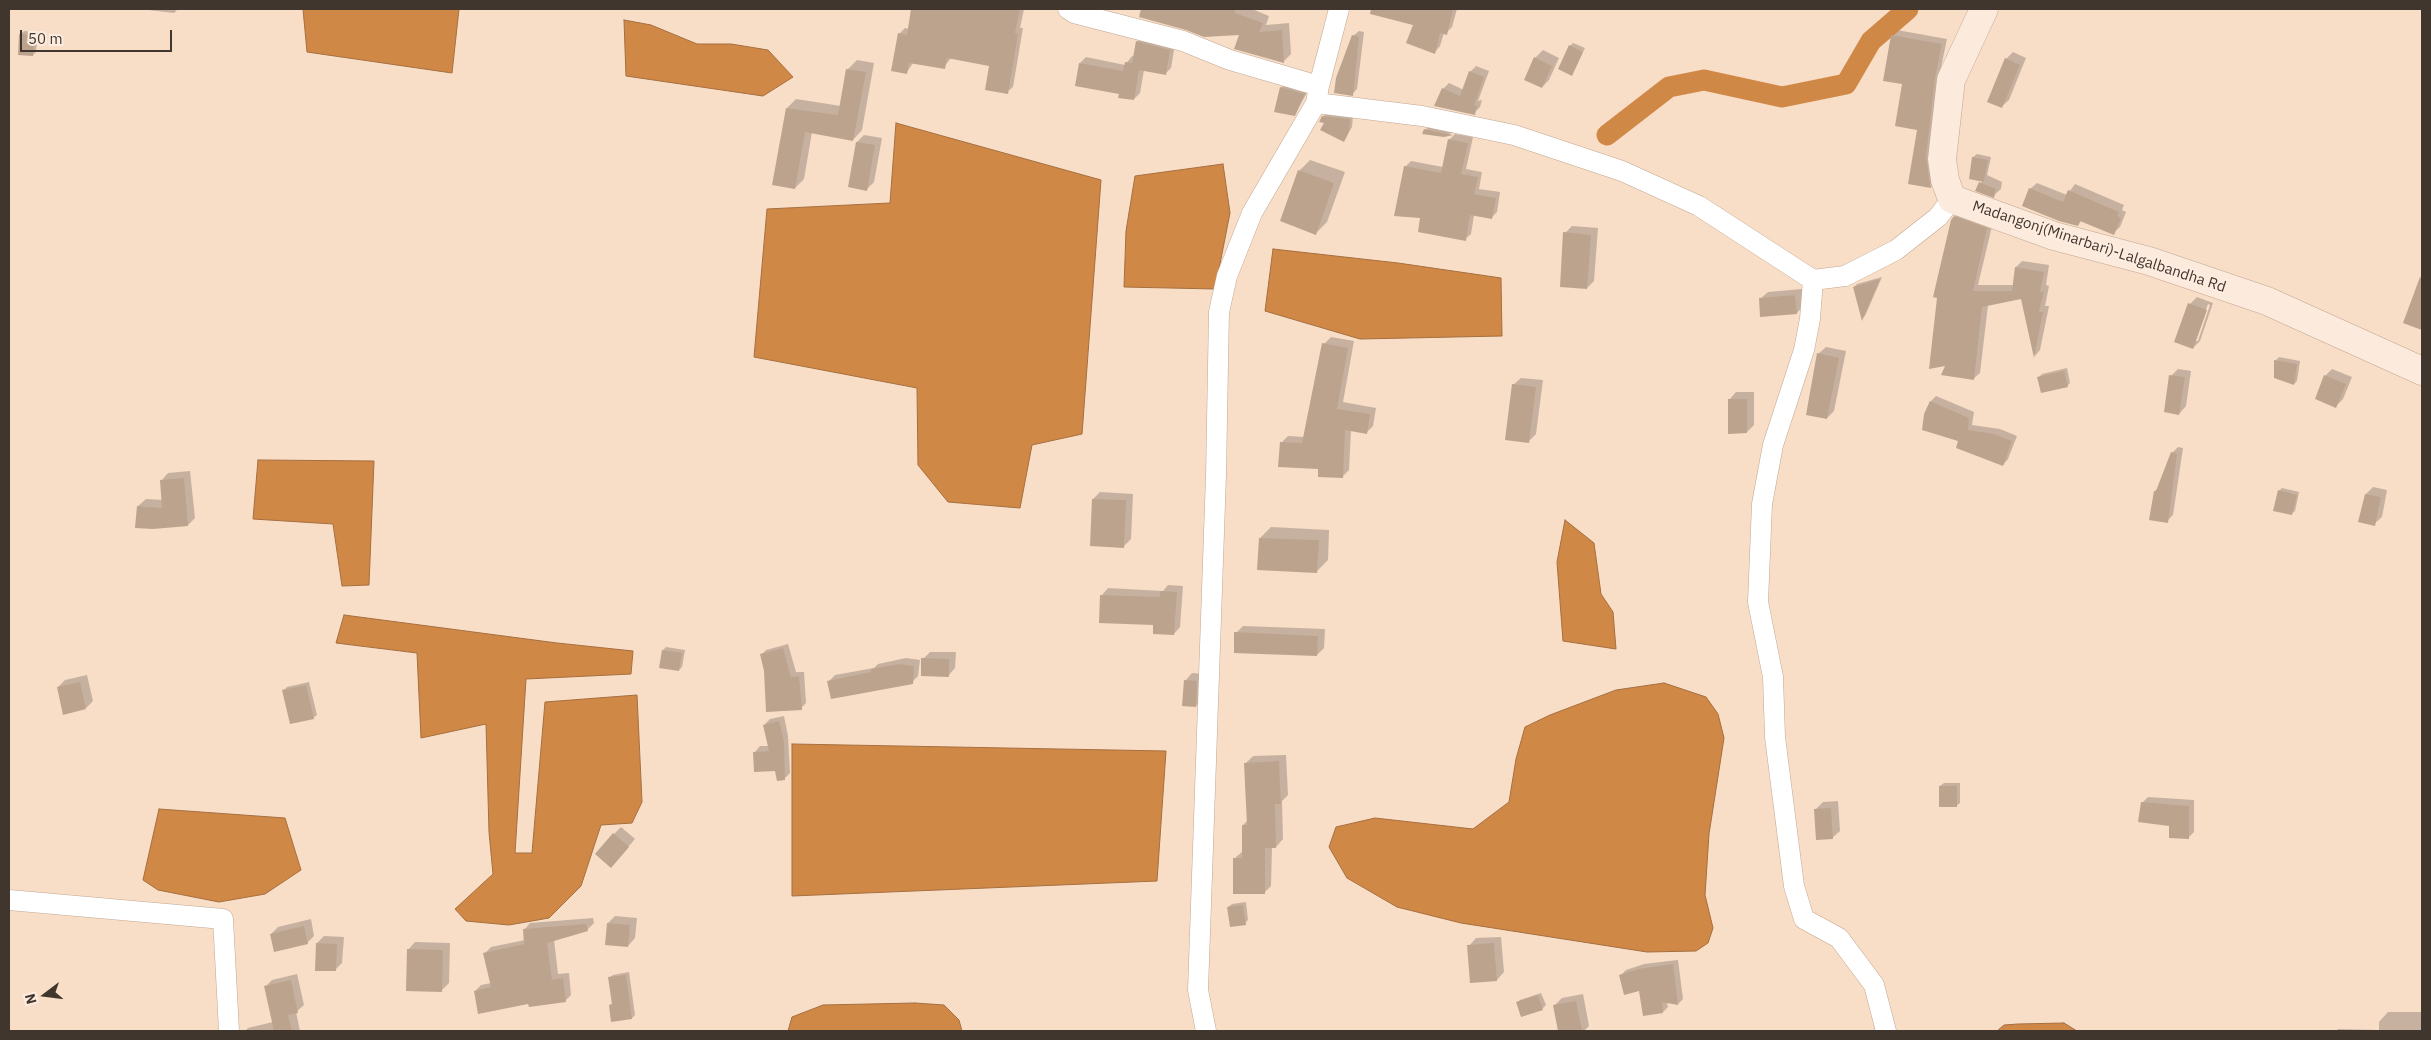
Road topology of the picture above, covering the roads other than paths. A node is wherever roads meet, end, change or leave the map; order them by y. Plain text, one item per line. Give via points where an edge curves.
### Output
1 (1068, 9) edge
2 (1339, 9) edge
3 (1984, 9) edge
4 (1317, 94) junction
5 (1952, 199) junction
6 (1813, 280) junction
7 (2422, 371) edge
8 (9, 900) edge
9 (229, 1031) edge
10 (1206, 1031) edge
11 (1886, 1031) edge

1 - 4 street via 1183,41
2 - 4 street
3 - 5 main road, Madangonj(Minarbari)-Lalgalbandha Rd via 1951,80 1942,159
4 - 6 street via 1514,135 1622,171 1699,206
4 - 10 street via 1252,213 1227,276 1219,312 1198,990
5 - 6 street via 1938,217 1896,250 1846,276
5 - 7 main road, Madangonj(Minarbari)-Lalgalbandha Rd via 2054,236 2149,262 2268,301
6 - 11 street via 1804,350 1773,445 1762,504 1758,602 1774,677 1775,737 1794,886 1804,919 1839,938 1874,985
8 - 9 street via 223,919

